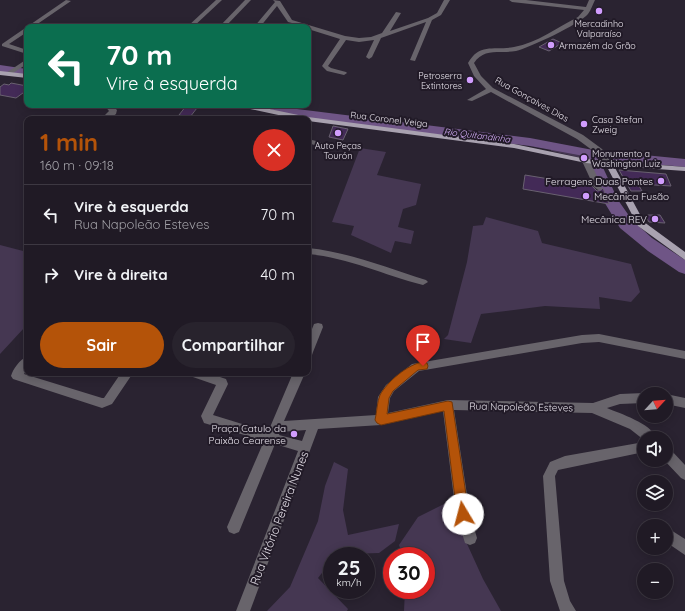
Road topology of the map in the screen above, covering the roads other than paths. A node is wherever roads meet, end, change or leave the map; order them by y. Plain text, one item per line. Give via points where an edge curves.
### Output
1 (219, 0) edge
2 (248, 0) edge
3 (447, 0) edge
4 (512, 0) edge
5 (592, 0) edge
6 (68, 1) dead end
7 (277, 1) edge
8 (588, 9) junction
9 (398, 13) dead end
10 (430, 20) junction
11 (290, 21) junction
12 (34, 24) edge
13 (193, 24) edge
14 (225, 24) edge
15 (259, 24) edge
16 (288, 24) edge
17 (300, 24) edge
18 (311, 28) edge
19 (24, 31) edge
20 (382, 35) junction
21 (344, 38) junction
22 (24, 51) edge
23 (370, 57) dead end
24 (413, 60) dead end
25 (24, 63) edge
26 (0, 73) edge
27 (344, 73) dead end
28 (8, 74) junction
29 (24, 76) edge
30 (491, 89) junction
31 (470, 100) dead end
32 (111, 108) edge
33 (256, 108) edge
34 (108, 116) edge
35 (292, 116) edge
36 (311, 120) edge
37 (311, 142) edge
38 (321, 145) dead end
39 (586, 161) junction
40 (609, 164) junction
41 (685, 169) edge
42 (598, 187) dead end
43 (311, 251) edge
44 (685, 256) edge
45 (423, 282) dead end
46 (318, 327) dead end
47 (311, 344) edge
48 (685, 355) edge
49 (24, 365) edge
50 (125, 376) edge
51 (203, 376) edge
52 (298, 376) edge
53 (637, 398) edge
54 (673, 400) edge
55 (685, 403) edge
56 (448, 405) junction
57 (593, 408) junction
58 (381, 420) junction
59 (314, 425) junction
60 (278, 426) junction
61 (642, 431) edge
62 (272, 439) junction
63 (306, 448) junction
64 (637, 448) edge
65 (673, 461) edge
66 (685, 474) edge
67 (234, 527) dead end
68 (470, 538) dead end
69 (673, 538) edge
70 (685, 548) edge
71 (243, 611) edge
72 (569, 611) edge

1 - 13 street
2 - 14 street
3 - 10 street via 439,14
4 - 8 street
5 - 8 street, Rua Gonçalves Dias
6 - 12 street
7 - 11 street
7 - 15 street
8 - 30 street, Rua Gonçalves Dias via 580,18 526,45 504,51 488,50 476,54 471,64 473,72
9 - 20 street
10 - 20 street
10 - 24 street
11 - 16 street
11 - 17 street
18 - 21 street
19 - 22 street via 4,45
20 - 21 street via 363,40
20 - 23 street
21 - 27 street via 326,66 329,70
25 - 28 street
26 - 28 main road
28 - 29 main road
30 - 31 street
30 - 40 street, Rua Gonçalves Dias via 567,129 599,151
32 - 34 street via 113,112
33 - 35 main road, Rua Coronel Veiga
36 - 39 main road, Rua Coronel Veiga via 514,146
37 - 38 street
39 - 40 main road, Rua Coronel Veiga
39 - 42 street
40 - 41 main road, Rua Coronel Veiga
40 - 44 main road via 641,224
43 - 45 street via 341,256
46 - 47 street
48 - 58 street via 600,338 416,367 390,388 384,397
49 - 50 street via 17,376 102,403 108,401
51 - 62 street via 222,382 208,419
52 - 60 street
53 - 57 street, Rua Napoleão Esteves via 620,399
54 - 55 street
56 - 57 street, Rua Napoleão Esteves
56 - 58 street, Rua Napoleão Esteves
56 - 68 street via 463,514
57 - 61 street via 634,425
58 - 59 street, Rua Napoleão Esteves
59 - 60 street, Rua Napoleão Esteves
59 - 63 street, Rua Vitório Pereira Nunes
60 - 62 street
62 - 63 street
62 - 67 street
63 - 71 street, Rua Vitório Pereira Nunes
64 - 72 street via 565,462 554,466 549,476 557,581 564,604
65 - 66 street
69 - 70 street

